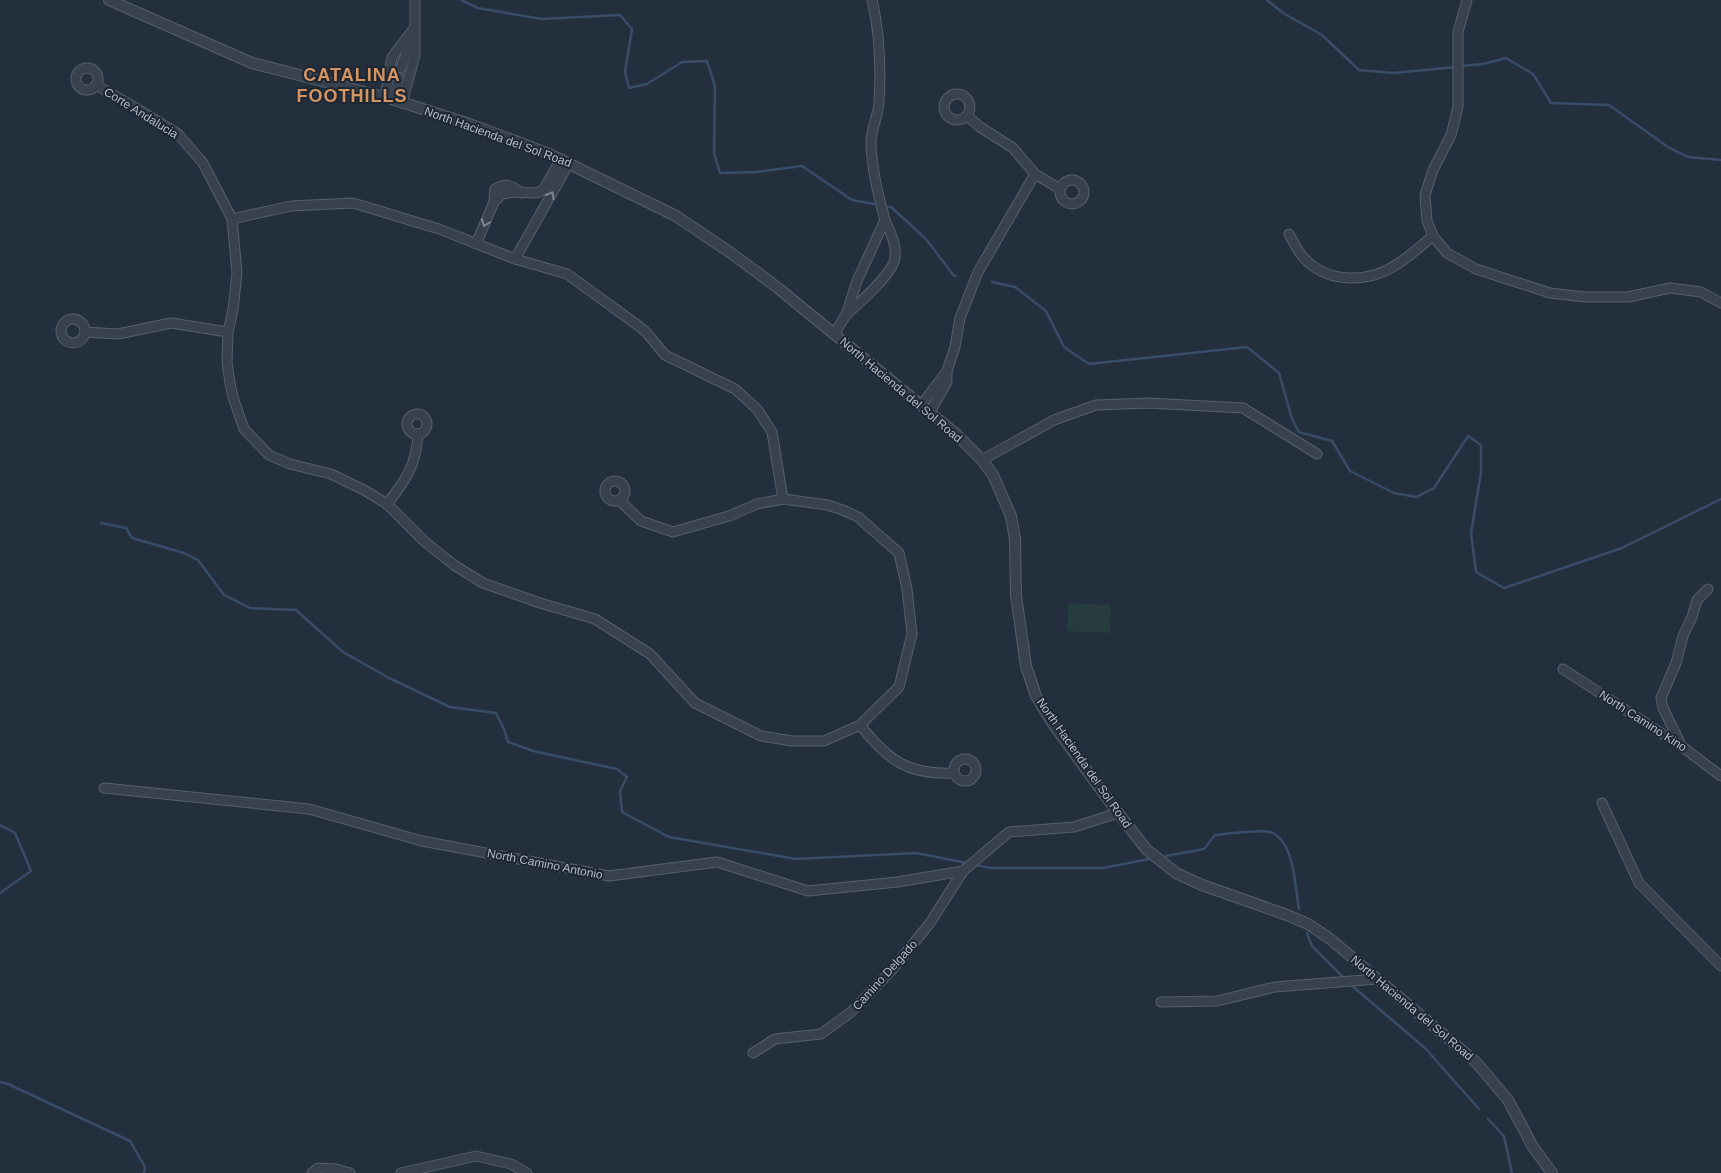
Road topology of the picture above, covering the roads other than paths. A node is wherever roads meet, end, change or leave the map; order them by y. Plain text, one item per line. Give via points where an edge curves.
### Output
1 (109, 0) edge
2 (415, 0) edge
3 (872, 0) edge
4 (1467, 0) edge
5 (415, 27) junction
6 (96, 85) dead end
7 (394, 100) junction
8 (967, 116) dead end
9 (565, 161) junction
10 (1035, 174) junction
11 (1060, 189) dead end
12 (232, 219) junction
13 (885, 220) junction
14 (1289, 234) dead end
15 (1433, 236) junction
16 (476, 244) junction
17 (515, 259) junction
18 (1721, 303) edge
19 (846, 315) junction
20 (85, 332) dead end
21 (228, 332) junction
22 (834, 334) junction
23 (947, 371) junction
24 (922, 404) junction
25 (930, 412) junction
26 (418, 434) dead end
27 (1317, 454) dead end
28 (982, 460) junction
29 (783, 499) junction
30 (619, 500) dead end
31 (387, 504) junction
32 (1708, 589) dead end
33 (1563, 668) dead end
34 (860, 725) junction
35 (1681, 746) junction
36 (954, 773) dead end
37 (1721, 776) edge
38 (104, 788) dead end
39 (1602, 803) dead end
40 (1118, 813) junction
41 (963, 872) junction
42 (1721, 966) edge
43 (1377, 979) junction
44 (1161, 1002) dead end
45 (753, 1053) dead end
46 (312, 1173) edge
47 (350, 1173) edge
48 (401, 1173) edge
49 (527, 1173) edge
50 (1552, 1173) edge

1 - 7 street, North Hacienda del Sol Road via 252,63
2 - 5 street
3 - 13 street via 877,19 879,105 871,142 874,179
4 - 15 street via 1458,32 1458,106 1451,135 1433,170 1425,195 1427,221
5 - 7 street
5 - 7 street via 415,55
5 - 7 street via 392,57
6 - 12 street, Corte Andalucia via 178,134 203,163
7 - 9 street, North Hacienda del Sol Road via 472,125
8 - 10 street via 1013,148
9 -> 16 street via 544,189 537,193 502,194 494,202
17 -> 9 street
9 - 22 street, North Hacienda del Sol Road via 676,216 778,288
10 - 11 street
10 - 23 street via 978,272 960,318
12 - 16 street via 290,206 353,203 440,229
12 - 21 street via 237,273 234,310
13 - 19 street via 857,281
13 - 19 street via 894,240 895,260 879,284
14 - 15 street via 1301,256 1318,270 1349,279 1371,276 1398,264
15 - 18 street via 1447,253 1476,269 1550,294 1628,297 1670,288 1702,292
16 - 17 street
17 - 29 street via 567,274 646,332 665,354 735,389 750,402 772,432
19 - 22 street
20 - 21 street via 118,334 171,324
21 - 31 street via 230,383 244,429 269,455 331,474
22 - 24 street, North Hacienda del Sol Road
23 - 24 street
23 - 25 street via 946,382
24 - 25 street, North Hacienda del Sol Road
25 - 28 street, North Hacienda del Sol Road
26 - 31 street via 412,467
27 - 28 street via 1243,408 1148,403 1096,406 1054,420
28 - 40 street, North Hacienda del Sol Road via 1011,516 1015,539 1016,595 1026,666 1036,696
29 - 30 street via 757,504 729,516 673,532 641,521
29 - 34 street via 820,503 845,511 899,553 908,589 912,634 899,687
31 - 34 street via 440,554 483,584 595,619 650,654 695,703 761,736 792,741 824,741
32 - 35 street via 1697,600 1662,698 1663,708
33 - 35 street, North Camino Kino
34 - 36 street via 878,747 905,766 937,774
35 - 37 street, North Camino Kino
38 - 41 street, North Camino Antonio via 309,809 422,841 609,876 717,862 808,891
39 - 42 street via 1639,883
40 - 41 street via 1074,827 1009,832
40 - 43 street, North Hacienda del Sol Road via 1147,850 1176,873 1308,924 1330,938
41 - 45 street, Camino Delgado via 930,923 891,971 851,1012 821,1034 775,1039
43 - 44 street via 1276,987 1217,1001
43 - 50 street, North Hacienda del Sol Road via 1492,1079 1508,1100 1533,1148
46 - 47 street via 318,1168
48 - 49 street via 476,1156 511,1164

